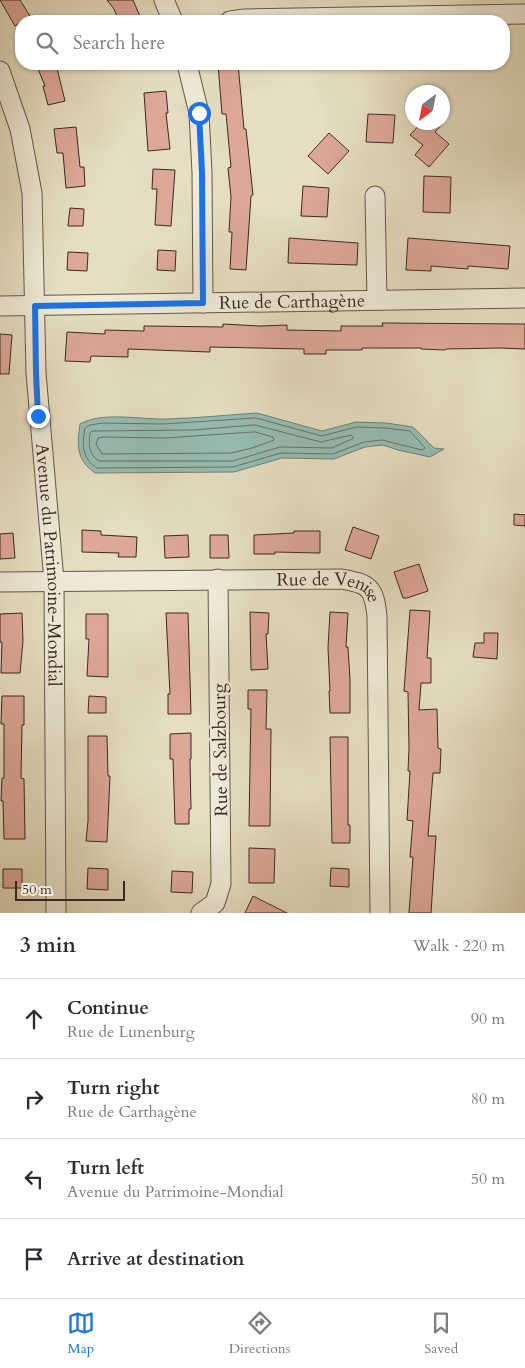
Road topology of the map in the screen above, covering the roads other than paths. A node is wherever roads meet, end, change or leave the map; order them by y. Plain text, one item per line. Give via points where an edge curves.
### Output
1 (164, 0) edge
2 (525, 14) edge
3 (170, 15) edge
4 (469, 15) edge
5 (188, 70) edge
6 (0, 71) edge
7 (375, 196) dead end
8 (525, 298) edge
9 (377, 299) junction
10 (203, 303) junction
11 (0, 306) edge
12 (35, 306) junction
13 (218, 579) junction
14 (54, 581) junction
15 (0, 582) edge
16 (56, 913) edge
17 (201, 913) edge
18 (380, 913) edge

1 - 3 street
2 - 4 street
5 - 10 street via 199,113
6 - 12 street, Avenue du Patrimoine-Mondial via 20,129 32,193
7 - 9 street
8 - 9 street, Rue de Carthagène
9 - 10 street, Rue de Carthagène
10 - 12 street, Rue de Carthagène
11 - 12 street, Rue de Carthagène
12 - 14 street, Avenue du Patrimoine-Mondial via 38,416
13 - 14 street, Rue de Venise
13 - 17 street, Rue de Salzbourg via 221,884 215,903
13 - 18 street, Rue de Venise via 342,579 359,582 376,599
14 - 15 street, Rue de Venise
14 - 16 street, Avenue du Patrimoine-Mondial

